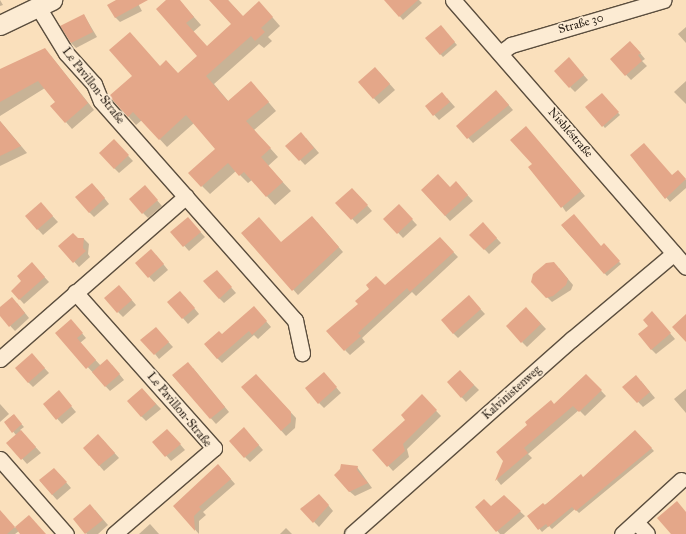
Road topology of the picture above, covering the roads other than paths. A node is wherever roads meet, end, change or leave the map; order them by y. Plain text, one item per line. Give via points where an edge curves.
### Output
1 (453, 0) edge
2 (664, 0) edge
3 (45, 3) edge
4 (0, 26) edge
5 (500, 53) junction
6 (186, 196) junction
7 (674, 253) junction
8 (686, 267) edge
9 (75, 292) junction
10 (302, 353) dead end
11 (0, 359) edge
12 (0, 459) edge
13 (681, 480) dead end
14 (636, 522) junction
15 (66, 534) edge
16 (114, 534) edge
17 (352, 534) edge
18 (622, 534) edge
19 (647, 534) edge

1 - 5 street, Nisbléstraße
2 - 5 street, Straße 30 via 511,45
3 - 4 street
3 - 6 street, Le Pavillon-Straße via 66,53 94,84 101,101
5 - 7 street, Nisbléstraße
6 - 9 street
6 - 10 street, Le Pavillon-Straße via 295,320
7 - 8 street, Nisbléstraße
7 - 17 street, Kalvinistenweg via 566,344
9 - 11 street
9 - 16 street, Le Pavillon-Straße via 214,448
12 - 15 street
13 - 14 street
14 - 18 street
14 - 19 street

